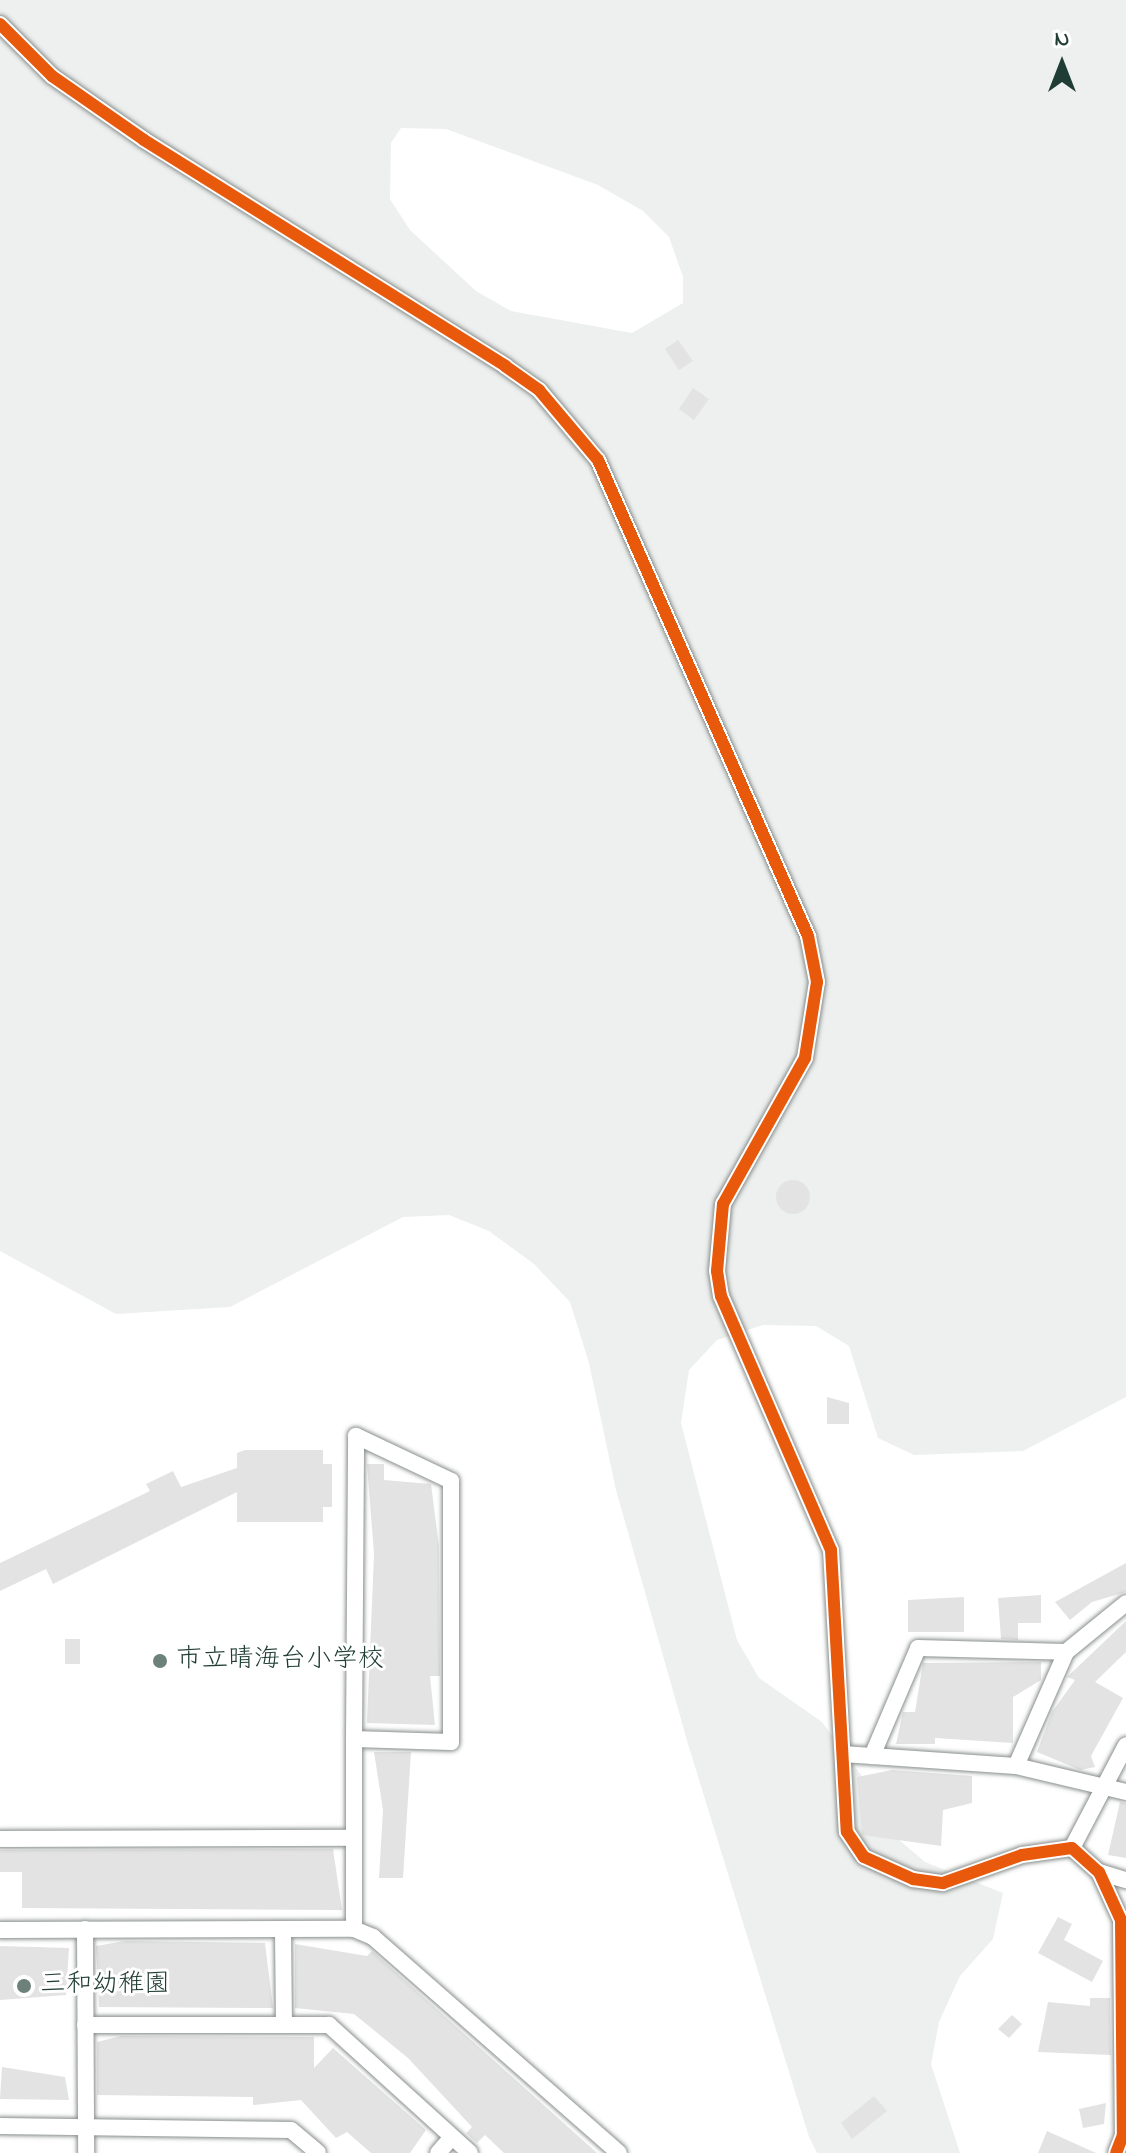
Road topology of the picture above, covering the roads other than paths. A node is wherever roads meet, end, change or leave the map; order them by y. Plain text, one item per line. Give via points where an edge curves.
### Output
1 (0, 24) edge
2 (1126, 1603) edge
3 (1066, 1652) junction
4 (354, 1739) junction
5 (1126, 1745) edge
6 (843, 1754) junction
7 (872, 1756) junction
8 (1016, 1766) junction
9 (1106, 1786) junction
10 (1126, 1792) edge
11 (352, 1838) junction
12 (0, 1839) edge
13 (1072, 1848) junction
14 (1099, 1872) junction
15 (1126, 1880) edge
16 (85, 1929) junction
17 (354, 1929) junction
18 (0, 1930) edge
19 (283, 1931) junction
20 (284, 2024) junction
21 (85, 2025) junction
22 (0, 2126) edge
23 (86, 2126) junction
24 (451, 2138) junction
25 (86, 2153) edge
26 (318, 2153) edge
27 (438, 2153) edge
28 (470, 2153) edge
29 (619, 2153) edge
30 (1116, 2153) edge

1 - 6 street via 52,76 144,140 539,390 598,460 623,509 808,936 817,982 805,1058 723,1204 717,1271 721,1296 831,1550
2 - 3 street
3 - 7 street via 918,1648
3 - 8 street
4 - 4 street via 451,1742 451,1481 356,1436
4 - 11 street
5 - 9 street
6 - 7 street
6 - 13 street via 847,1832 864,1857 913,1879 943,1883 1022,1855
7 - 8 street
8 - 9 street
9 - 10 street
9 - 13 street
11 - 12 street
11 - 17 street
13 - 14 street
14 - 15 street
14 - 30 street via 1121,1920 1123,2135
16 - 18 street
16 - 19 street
16 - 21 street
17 - 19 street
17 - 29 street via 373,1937
19 - 20 street
20 - 21 street
20 - 24 street via 329,2025
21 - 23 street
22 - 23 street
23 - 25 street
23 - 26 street via 291,2130
24 - 27 street
24 - 28 street

